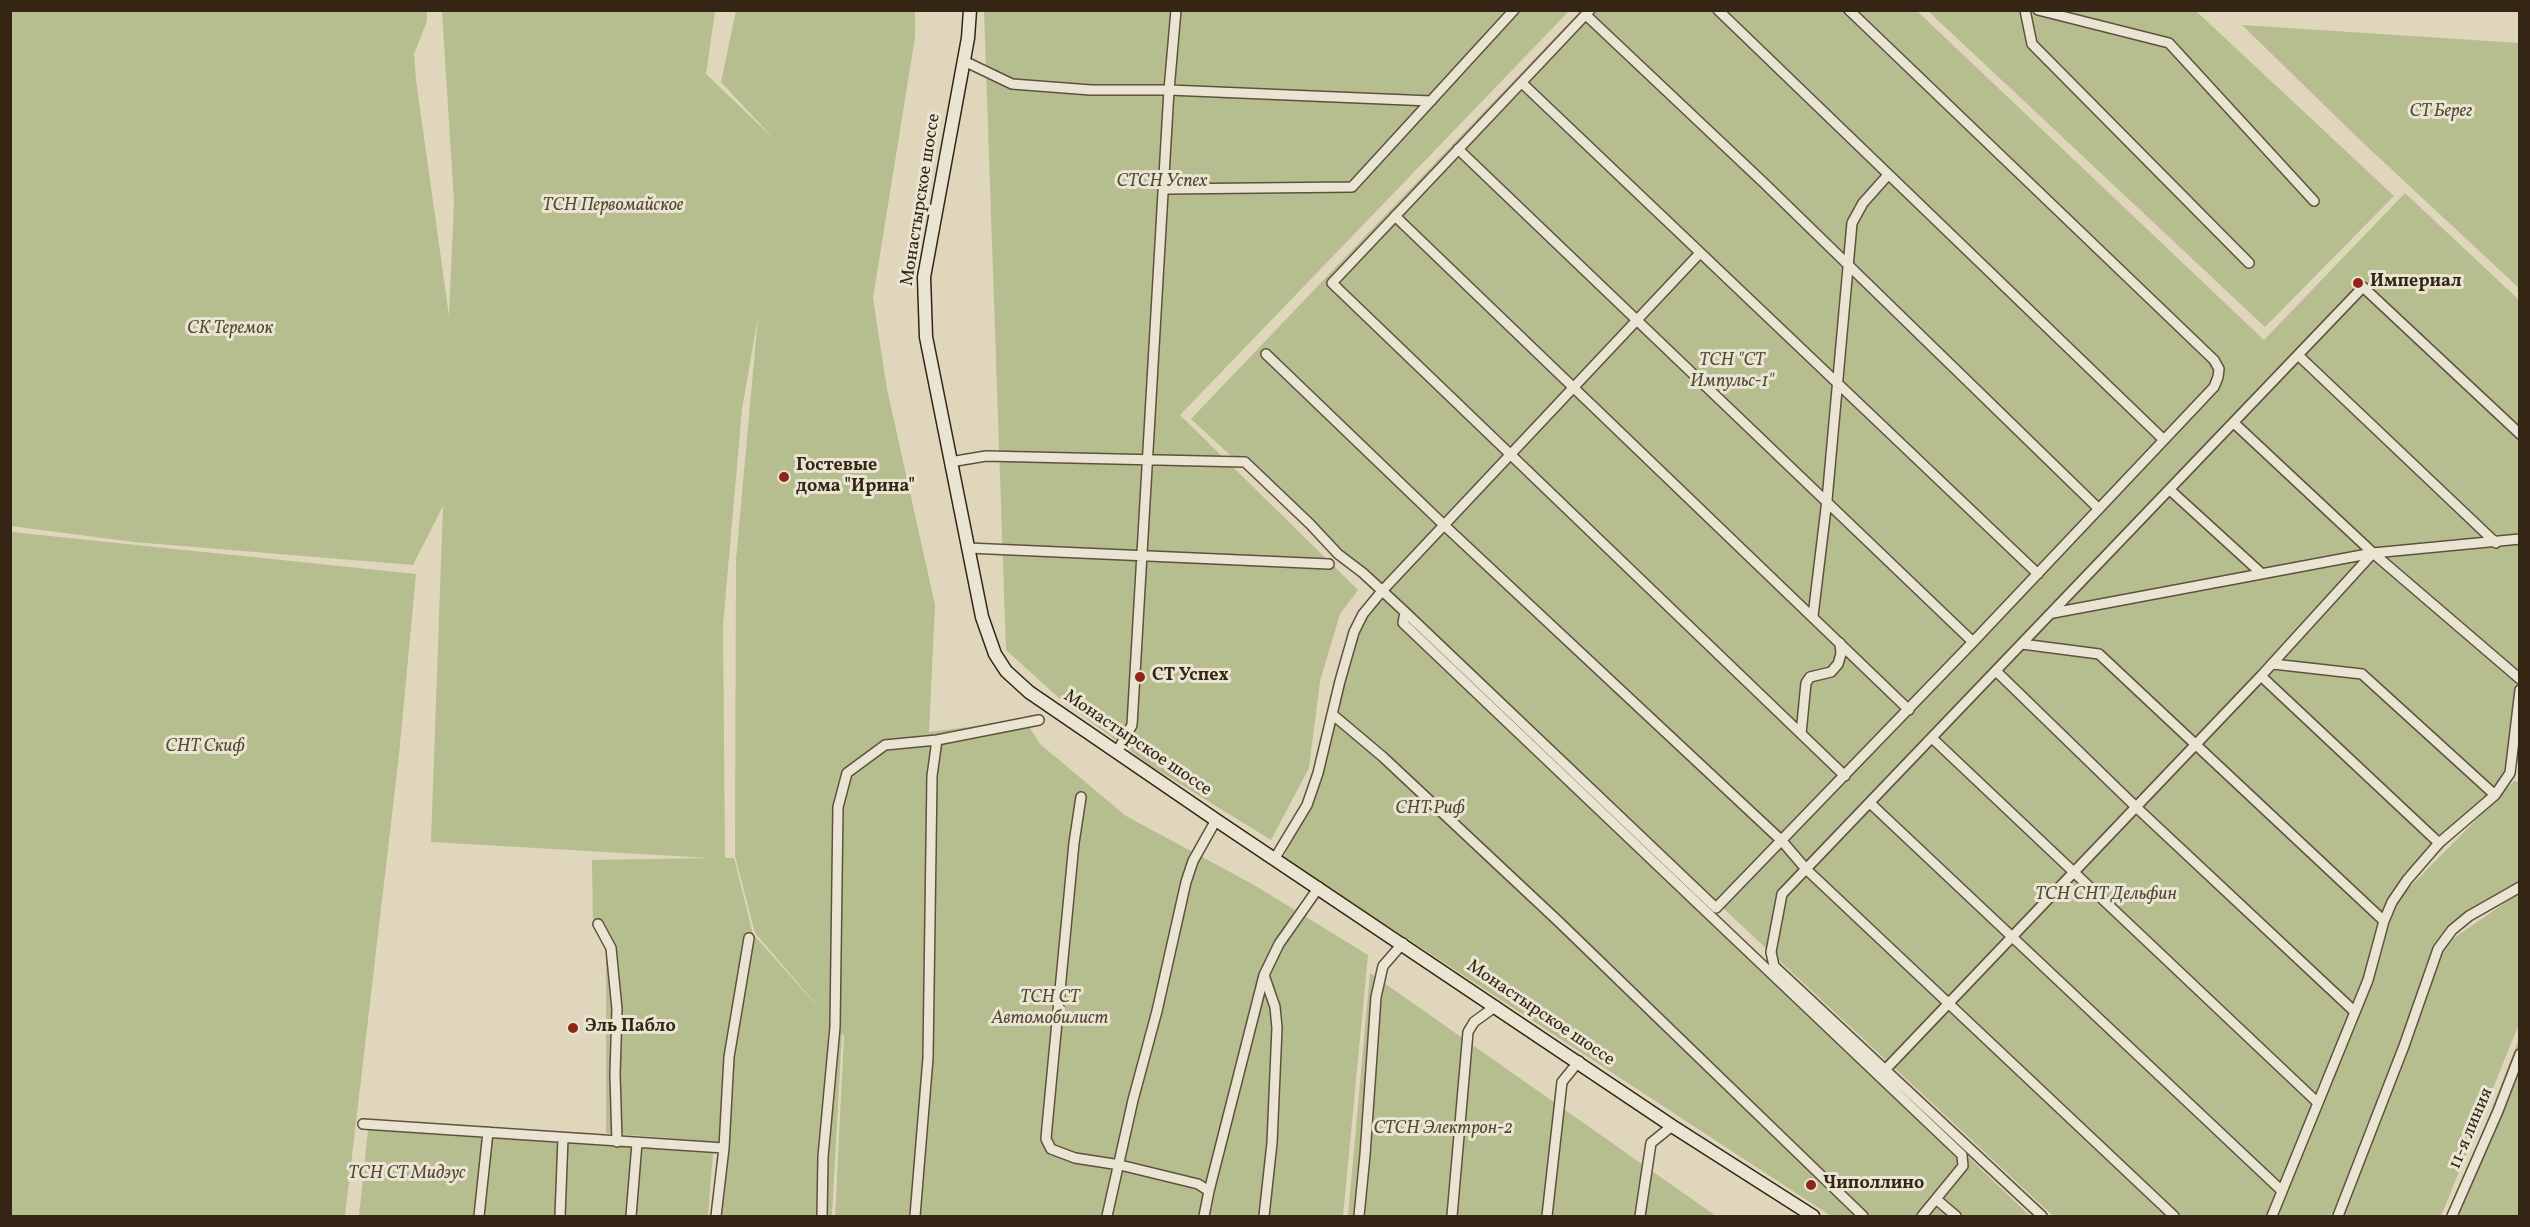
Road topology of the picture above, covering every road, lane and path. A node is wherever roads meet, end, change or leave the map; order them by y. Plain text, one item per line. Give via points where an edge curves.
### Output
1 (970, 10) edge
2 (1176, 10) edge
3 (1514, 10) edge
4 (1718, 10) edge
5 (1849, 10) edge
6 (2025, 10) edge
7 (2038, 10) edge
8 (1588, 13) edge
9 (964, 61) junction
10 (1522, 82) junction
11 (1169, 90) junction
12 (1431, 101) junction
13 (1458, 148) junction
14 (1888, 175) junction
15 (1164, 189) junction
16 (2314, 201) dead end
17 (1395, 216) junction
18 (1700, 253) junction
19 (2249, 263) dead end
20 (1848, 265) junction
21 (1638, 320) junction
22 (1266, 354) dead end
23 (2298, 355) junction
24 (1837, 383) junction
25 (1575, 387) junction
26 (2234, 423) junction
27 (2520, 434) edge
28 (2164, 440) junction
29 (1511, 456) junction
30 (1146, 461) junction
31 (950, 462) junction
32 (2170, 490) junction
33 (1827, 500) junction
34 (2099, 509) junction
35 (1445, 526) junction
36 (2520, 539) edge
37 (2496, 543) junction
38 (968, 549) junction
39 (2373, 554) junction
40 (1143, 556) junction
41 (1329, 564) dead end
42 (2261, 573) junction
43 (2038, 574) junction
44 (1382, 591) junction
45 (1405, 612) junction
46 (2053, 613) junction
47 (1813, 616) junction
48 (1973, 642) junction
49 (1840, 643) junction
50 (2022, 644) junction
51 (2273, 664) junction
52 (1996, 671) junction
53 (2261, 676) junction
54 (2520, 679) edge
55 (2520, 690) edge
56 (1910, 710) junction
57 (1332, 714) junction
58 (1039, 720) dead end
59 (1801, 734) junction
60 (1932, 738) junction
61 (937, 740) junction
62 (2195, 746) junction
63 (1117, 752) junction
64 (1845, 776) junction
65 (2495, 795) junction
66 (1081, 797) dead end
67 (1870, 803) junction
68 (2136, 807) junction
69 (1216, 820) junction
70 (1782, 841) junction
71 (2439, 843) junction
72 (1275, 858) junction
73 (1806, 869) junction
74 (2074, 872) junction
75 (1319, 887) junction
76 (2520, 887) edge
77 (2384, 921) junction
78 (598, 924) dead end
79 (2012, 937) junction
80 (749, 938) dead end
81 (1403, 943) junction
82 (1264, 975) junction
83 (1948, 1004) junction
84 (1496, 1006) junction
85 (2355, 1012) junction
86 (2520, 1054) edge
87 (1579, 1061) junction
88 (1885, 1070) junction
89 (2318, 1103) junction
90 (363, 1124) dead end
91 (1672, 1126) junction
92 (488, 1132) junction
93 (562, 1138) junction
94 (617, 1142) junction
95 (637, 1143) junction
96 (724, 1148) junction
97 (1120, 1165) junction
98 (1209, 1191) junction
99 (2282, 1191) junction
100 (1936, 1199) junction
101 (479, 1216) edge
102 (560, 1216) edge
103 (631, 1216) edge
104 (716, 1216) edge
105 (822, 1216) edge
106 (915, 1216) edge
107 (1107, 1216) edge
108 (1204, 1216) edge
109 (1264, 1216) edge
110 (1359, 1216) edge
111 (1452, 1216) edge
112 (1547, 1216) edge
113 (1640, 1216) edge
114 (1813, 1216) edge
115 (1863, 1216) edge
116 (1922, 1216) edge
117 (1956, 1216) edge
118 (2042, 1216) edge
119 (2174, 1216) edge
120 (2272, 1216) edge
121 (2338, 1216) edge
122 (2452, 1216) edge

1 - 9 main road, Монастырское шоссе
2 - 11 street
3 - 12 street
4 - 14 street
5 - 28 street via 2214,360 2219,369 2214,387
6 - 19 street via 2032,44
7 - 16 street via 2169,43
8 - 10 street
8 - 20 street
9 - 11 street via 1012,84
9 - 31 main road, Монастырское шоссе via 924,277 926,337
10 - 13 street
10 - 18 street
11 - 12 street
11 - 15 street
12 - 15 street via 1352,187
13 - 17 street
13 - 21 street
14 - 20 street via 1854,215
14 - 28 street
15 - 30 street
17 - 25 street
17 - 29 street via 1332,283
18 - 21 street
18 - 24 street
20 - 24 street
20 - 34 street
21 - 25 street
21 - 33 street
22 - 35 street
23 - 26 street
23 - 27 street via 2363,287
23 - 37 street
24 - 33 street
24 - 43 street
25 - 29 street
25 - 47 street
26 - 32 street
26 - 39 street
28 - 34 street
29 - 35 street
29 - 59 street
30 - 31 street via 987,456
30 - 40 street
30 - 44 street via 1245,462 1338,554
31 - 38 main road, Монастырское шоссе
32 - 42 street
32 - 46 street
33 - 47 street
33 - 48 street
34 - 43 street
35 - 44 street
35 - 70 street
36 - 37 street
37 - 39 street
38 - 40 street
38 - 63 main road, Монастырское шоссе via 988,638 1006,671 1029,692
39 - 42 street
39 - 51 street
39 - 54 street
40 - 41 street
40 - 63 street via 1132,725
42 - 46 street
43 - 48 street
44 - 45 street
44 - 57 street via 1354,632
45 - 70 street via 1716,908
45 - 100 street via 1403,623 1962,1155 1963,1166
46 - 50 street
47 - 49 street
48 - 56 street
49 - 56 street
49 - 59 street via 1838,664 1831,672 1810,677 1806,683
50 - 52 street
50 - 62 street via 2098,654
51 - 53 street
51 - 65 street via 2362,674
52 - 60 street
52 - 68 street
53 - 62 street
53 - 71 street
55 - 65 street via 2510,773
56 - 64 street
57 - 72 street via 1307,805
57 - 115 street via 1549,912
58 - 61 street
59 - 64 street
60 - 67 street
60 - 74 street
61 - 105 street via 885,745 847,773 838,807 835,1027
61 - 106 street via 932,776 928,1058
62 - 68 street
62 - 77 street
63 - 69 main road, Монастырское шоссе
64 - 70 street
65 - 71 street
66 - 97 street via 1046,1139 1051,1149 1075,1158
67 - 73 street
67 - 79 street
68 - 74 street
68 - 85 street
69 - 72 main road, Монастырское шоссе
69 - 97 street via 1186,882
70 - 73 street
71 - 77 street via 2407,880
72 - 75 main road, Монастырское шоссе
73 - 83 street
73 - 88 street via 1782,894 1771,952 1774,966
74 - 79 street
74 - 89 street
75 - 81 main road, Монастырское шоссе
75 - 82 street via 1279,944
76 - 121 street via 2469,916 2438,949
77 - 85 street
78 - 94 street via 611,948 616,1009
79 - 83 street
79 - 99 street
80 - 96 street via 729,1057
81 - 84 main road, Монастырское шоссе
81 - 110 street via 1383,966 1373,1013
82 - 98 street
82 - 109 street via 1275,1007 1277,1028
83 - 88 street
83 - 119 street
84 - 87 main road, Монастырское шоссе
84 - 111 street via 1474,1022 1468,1032
85 - 89 street
86 - 122 street, 11-я линия
87 - 91 main road, Монастырское шоссе
87 - 112 street via 1562,1082
88 - 118 street
89 - 99 street
90 - 92 street
91 - 113 street via 1651,1143
91 - 114 main road, Монастырское шоссе
92 - 93 street
92 - 101 street
93 - 94 street
93 - 102 street
94 - 95 street
95 - 96 street
95 - 103 street
96 - 104 street
97 - 98 street via 1198,1184
97 - 107 street
98 - 108 street
99 - 120 street
100 - 116 street
100 - 117 street

